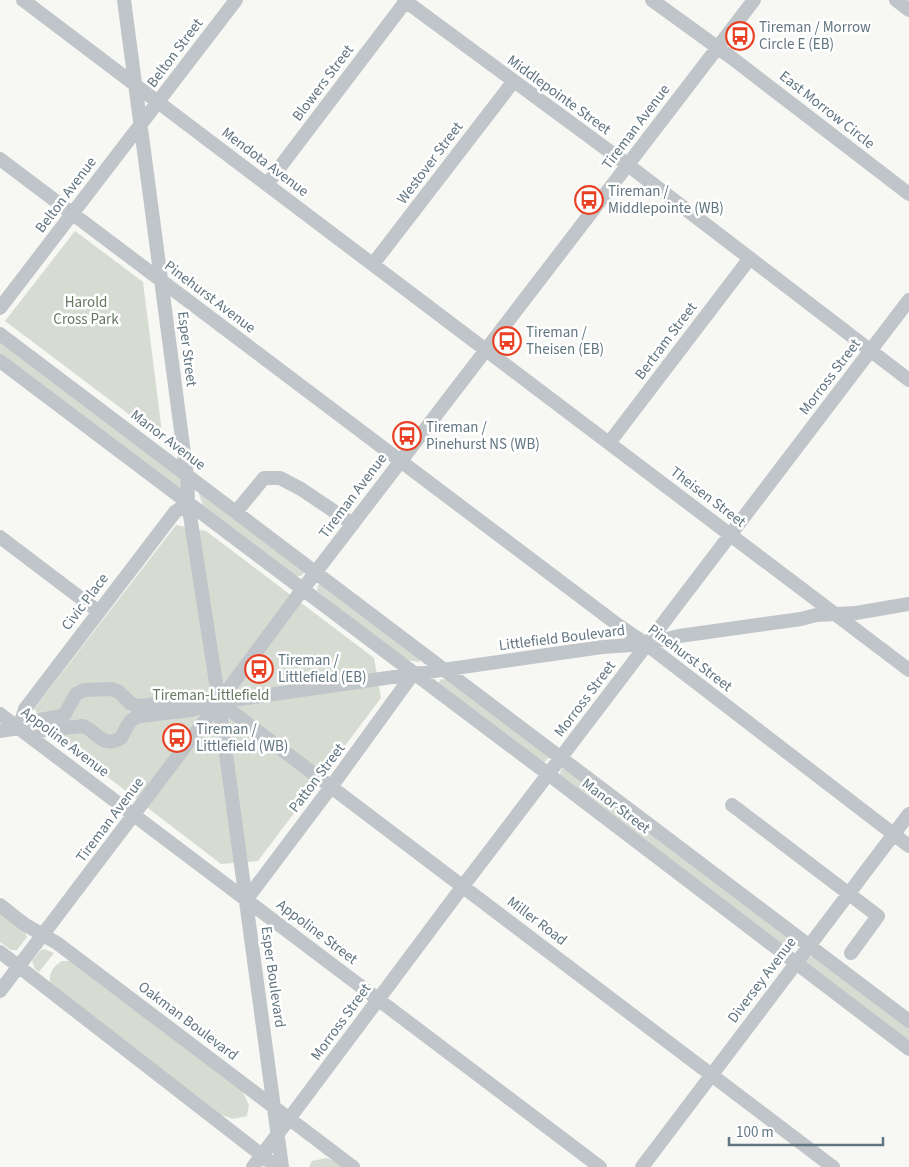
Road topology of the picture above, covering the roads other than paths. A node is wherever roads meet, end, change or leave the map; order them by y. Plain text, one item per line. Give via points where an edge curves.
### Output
1 (23, 0) edge
2 (124, 0) edge
3 (236, 0) edge
4 (652, 0) edge
5 (754, 0) edge
6 (896, 0) edge
7 (405, 1) edge
8 (909, 10) edge
9 (718, 47) junction
10 (512, 82) junction
11 (135, 85) junction
12 (158, 102) junction
13 (141, 124) junction
14 (0, 159) edge
15 (628, 166) junction
16 (267, 184) junction
17 (909, 194) edge
18 (72, 214) junction
19 (750, 258) junction
20 (373, 264) junction
21 (162, 282) junction
22 (909, 300) edge
23 (0, 308) edge
24 (0, 334) edge
25 (487, 350) junction
26 (871, 350) junction
27 (0, 362) edge
28 (909, 380) edge
29 (609, 443) junction
30 (401, 461) junction
31 (187, 476) junction
32 (188, 504) junction
33 (236, 512) junction
34 (353, 524) junction
35 (731, 535) junction
36 (0, 537) edge
37 (316, 572) junction
38 (302, 590) junction
39 (909, 604) edge
40 (99, 612) junction
41 (836, 614) junction
42 (646, 644) junction
43 (444, 670) junction
44 (909, 670) edge
45 (413, 674) junction
46 (219, 702) junction
47 (0, 714) edge
48 (19, 728) junction
49 (0, 731) edge
50 (560, 758) junction
51 (548, 774) junction
52 (331, 787) junction
53 (732, 806) dead end
54 (134, 814) junction
55 (909, 814) edge
56 (893, 834) junction
57 (909, 846) edge
58 (463, 886) junction
59 (848, 894) junction
60 (246, 900) junction
61 (0, 906) edge
62 (43, 934) junction
63 (809, 945) junction
64 (0, 952) edge
65 (851, 953) dead end
66 (795, 963) junction
67 (19, 966) junction
68 (0, 991) edge
69 (378, 999) junction
70 (909, 1021) edge
71 (909, 1049) edge
72 (711, 1074) junction
73 (275, 1108) junction
74 (290, 1119) junction
75 (278, 1134) junction
76 (262, 1156) junction
77 (253, 1167) edge
78 (277, 1167) edge
79 (282, 1167) edge
80 (353, 1167) edge
81 (600, 1167) edge
82 (642, 1167) edge
83 (834, 1167) edge

1 - 11 street, Mendota Avenue
2 - 11 street, Esper Street
3 - 12 street, Belton Street
4 - 9 street, East Morrow Circle
5 - 9 street, Tireman Avenue
6 - 8 street
7 - 10 street, Middlepointe Street
7 - 16 street, Blowers Street
9 - 15 street, Tireman Avenue
9 - 17 street, East Morrow Circle
10 - 15 street, Middlepointe Street
10 - 20 street, Westover Street
11 - 12 street, Mendota Avenue
11 - 13 street, Esper Street
12 - 13 street, Belton Avenue
12 - 16 street, Mendota Avenue
13 - 18 street, Belton Avenue
13 - 21 street, Esper Street
14 - 18 street, Pinehurst Avenue
15 - 19 street, Middlepointe Street
15 - 25 street, Tireman Avenue
16 - 20 street, Mendota Avenue
18 - 21 street, Pinehurst Avenue
18 - 23 street, Belton Avenue
19 - 26 street, Middlepointe Street
19 - 29 street, Bertram Street
20 - 25 street, Mendota Avenue
21 - 30 street, Pinehurst Avenue
21 - 31 street, Esper Street
22 - 26 street, Morross Street
24 - 31 street, Manor Avenue
25 - 29 street, Theisen Street
25 - 30 street, Tireman Avenue
26 - 28 street, Middlepointe Street
26 - 35 street, Morross Street
27 - 32 street
29 - 35 street, Theisen Street
30 - 34 street, Tireman Avenue
30 - 42 street, Pinehurst Street
31 - 32 street, Esper Street
31 - 33 street, Manor Avenue
32 - 38 street
32 - 40 street, Civic Place via 175,512
32 - 46 street, Esper Street
33 - 34 street via 264,478 280,478
33 - 37 street, Manor Avenue
34 - 37 street, Tireman Avenue
35 - 41 street, Theisen Street
35 - 42 street, Morross Street
36 - 40 street
37 - 38 street, Tireman Avenue
37 - 43 street, Manor Street
38 - 45 street, Manor Street
38 - 46 street, Tireman Avenue
39 - 41 street, Littlefield Boulevard
40 - 48 street, Civic Place via 24,709
41 - 42 street, Littlefield Boulevard via 679,636
41 - 44 street, Theisen Street
42 - 43 street, Littlefield Boulevard
42 - 50 street, Morross Street
42 - 56 street, Pinehurst Street
43 - 45 street, Littlefield Boulevard
43 - 50 street, Manor Street
45 - 46 street, Littlefield Boulevard
45 - 51 street, Manor Street
45 - 52 street, Patton Street
46 - 48 street via 191,710 136,717 127,724 121,738 112,742 101,739 83,726 38,731
46 - 48 street via 189,700 142,706 135,705 112,689 84,690 76,694 65,714
46 - 52 street, Miller Road
46 - 54 street, Tireman Avenue
46 - 60 street, Esper Boulevard
47 - 48 street, Appoline Avenue
48 - 49 street
48 - 54 street, Appoline Avenue
50 - 51 street, Morross Street
50 - 63 street, Manor Street
51 - 58 street, Morross Street
51 - 66 street, Manor Street
52 - 58 street, Miller Road
52 - 60 street, Patton Street
53 - 59 street
54 - 60 street, Appoline Street
54 - 62 street, Tireman Avenue
55 - 56 street, Diversey Avenue
56 - 57 street, Pinehurst Street
56 - 59 street, Diversey Avenue
58 - 69 street, Morross Street
58 - 72 street, Miller Road
59 - 63 street, Diversey Avenue
59 - 65 street via 878,916
60 - 69 street, Appoline Street
60 - 73 street, Esper Boulevard
61 - 62 street, Oakman Boulevard
62 - 67 street, Tireman Avenue
62 - 73 street, Oakman Boulevard
63 - 66 street, Diversey Avenue
63 - 70 street, Manor Street
64 - 67 street
66 - 71 street, Manor Street
66 - 72 street, Diversey Avenue
67 - 68 street, Tireman Avenue
67 - 76 street
69 - 74 street, Morross Street
69 - 81 street, Appoline Street
72 - 82 street, Diversey Avenue
72 - 83 street, Miller Road
73 - 74 street, Oakman Boulevard
73 - 75 street, Esper Boulevard
74 - 75 street, Morross Street
74 - 80 street, Oakman Boulevard
75 - 76 street, Morross Street
75 - 79 street, Esper Boulevard
76 - 77 street
76 - 78 street

